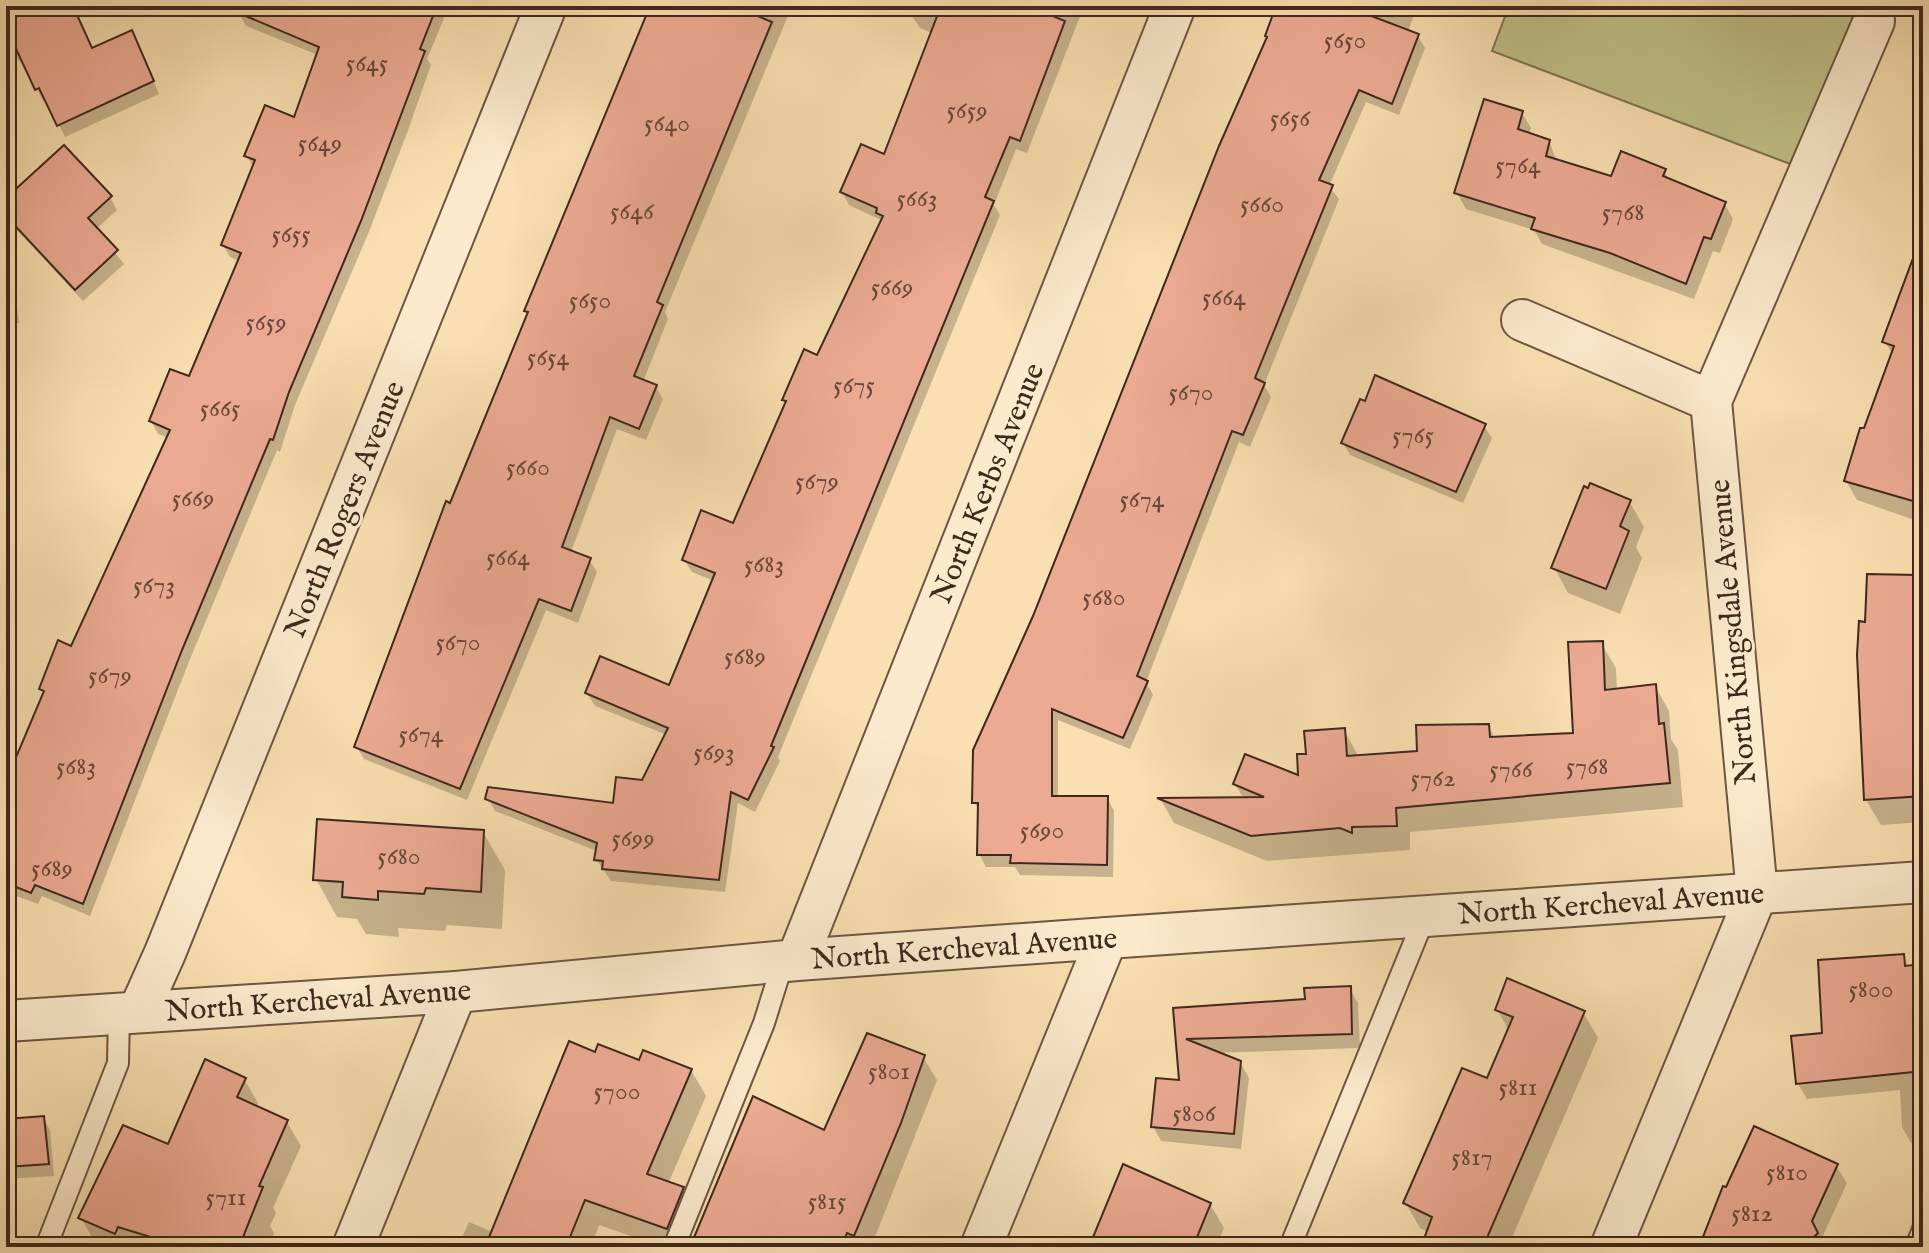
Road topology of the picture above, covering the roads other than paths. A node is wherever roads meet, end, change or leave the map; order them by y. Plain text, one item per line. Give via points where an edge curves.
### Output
1 (546, 6) edge
2 (1175, 6) edge
3 (1874, 21) dead end
4 (1522, 320) dead end
5 (1711, 401) junction
6 (1923, 882) edge
7 (1757, 893) junction
8 (1425, 916) junction
9 (1107, 938) junction
10 (790, 961) junction
11 (456, 992) junction
12 (129, 1012) junction
13 (6, 1021) edge
14 (1923, 1229) edge
15 (46, 1247) edge
16 (353, 1247) edge
17 (674, 1247) edge
18 (981, 1247) edge
19 (1290, 1247) edge
20 (1611, 1247) edge
21 (1916, 1247) edge

1 - 12 street, North Rogers Avenue via 165,953
2 - 10 street, North Kerbs Avenue
3 - 5 street, North Kingsdale Avenue
4 - 5 street
5 - 7 street, North Kingsdale Avenue
6 - 7 street, North Kercheval Avenue
7 - 8 street, North Kercheval Avenue
7 - 20 street, North Kingsdale Avenue
8 - 9 street, North Kercheval Avenue
8 - 19 lane
9 - 10 street, North Kercheval Avenue
9 - 18 street
10 - 11 street, North Kercheval Avenue
10 - 17 lane
11 - 12 street, North Kercheval Avenue
11 - 16 street
12 - 13 street, North Kercheval Avenue
12 - 15 lane via 118,1063
14 - 21 lane

